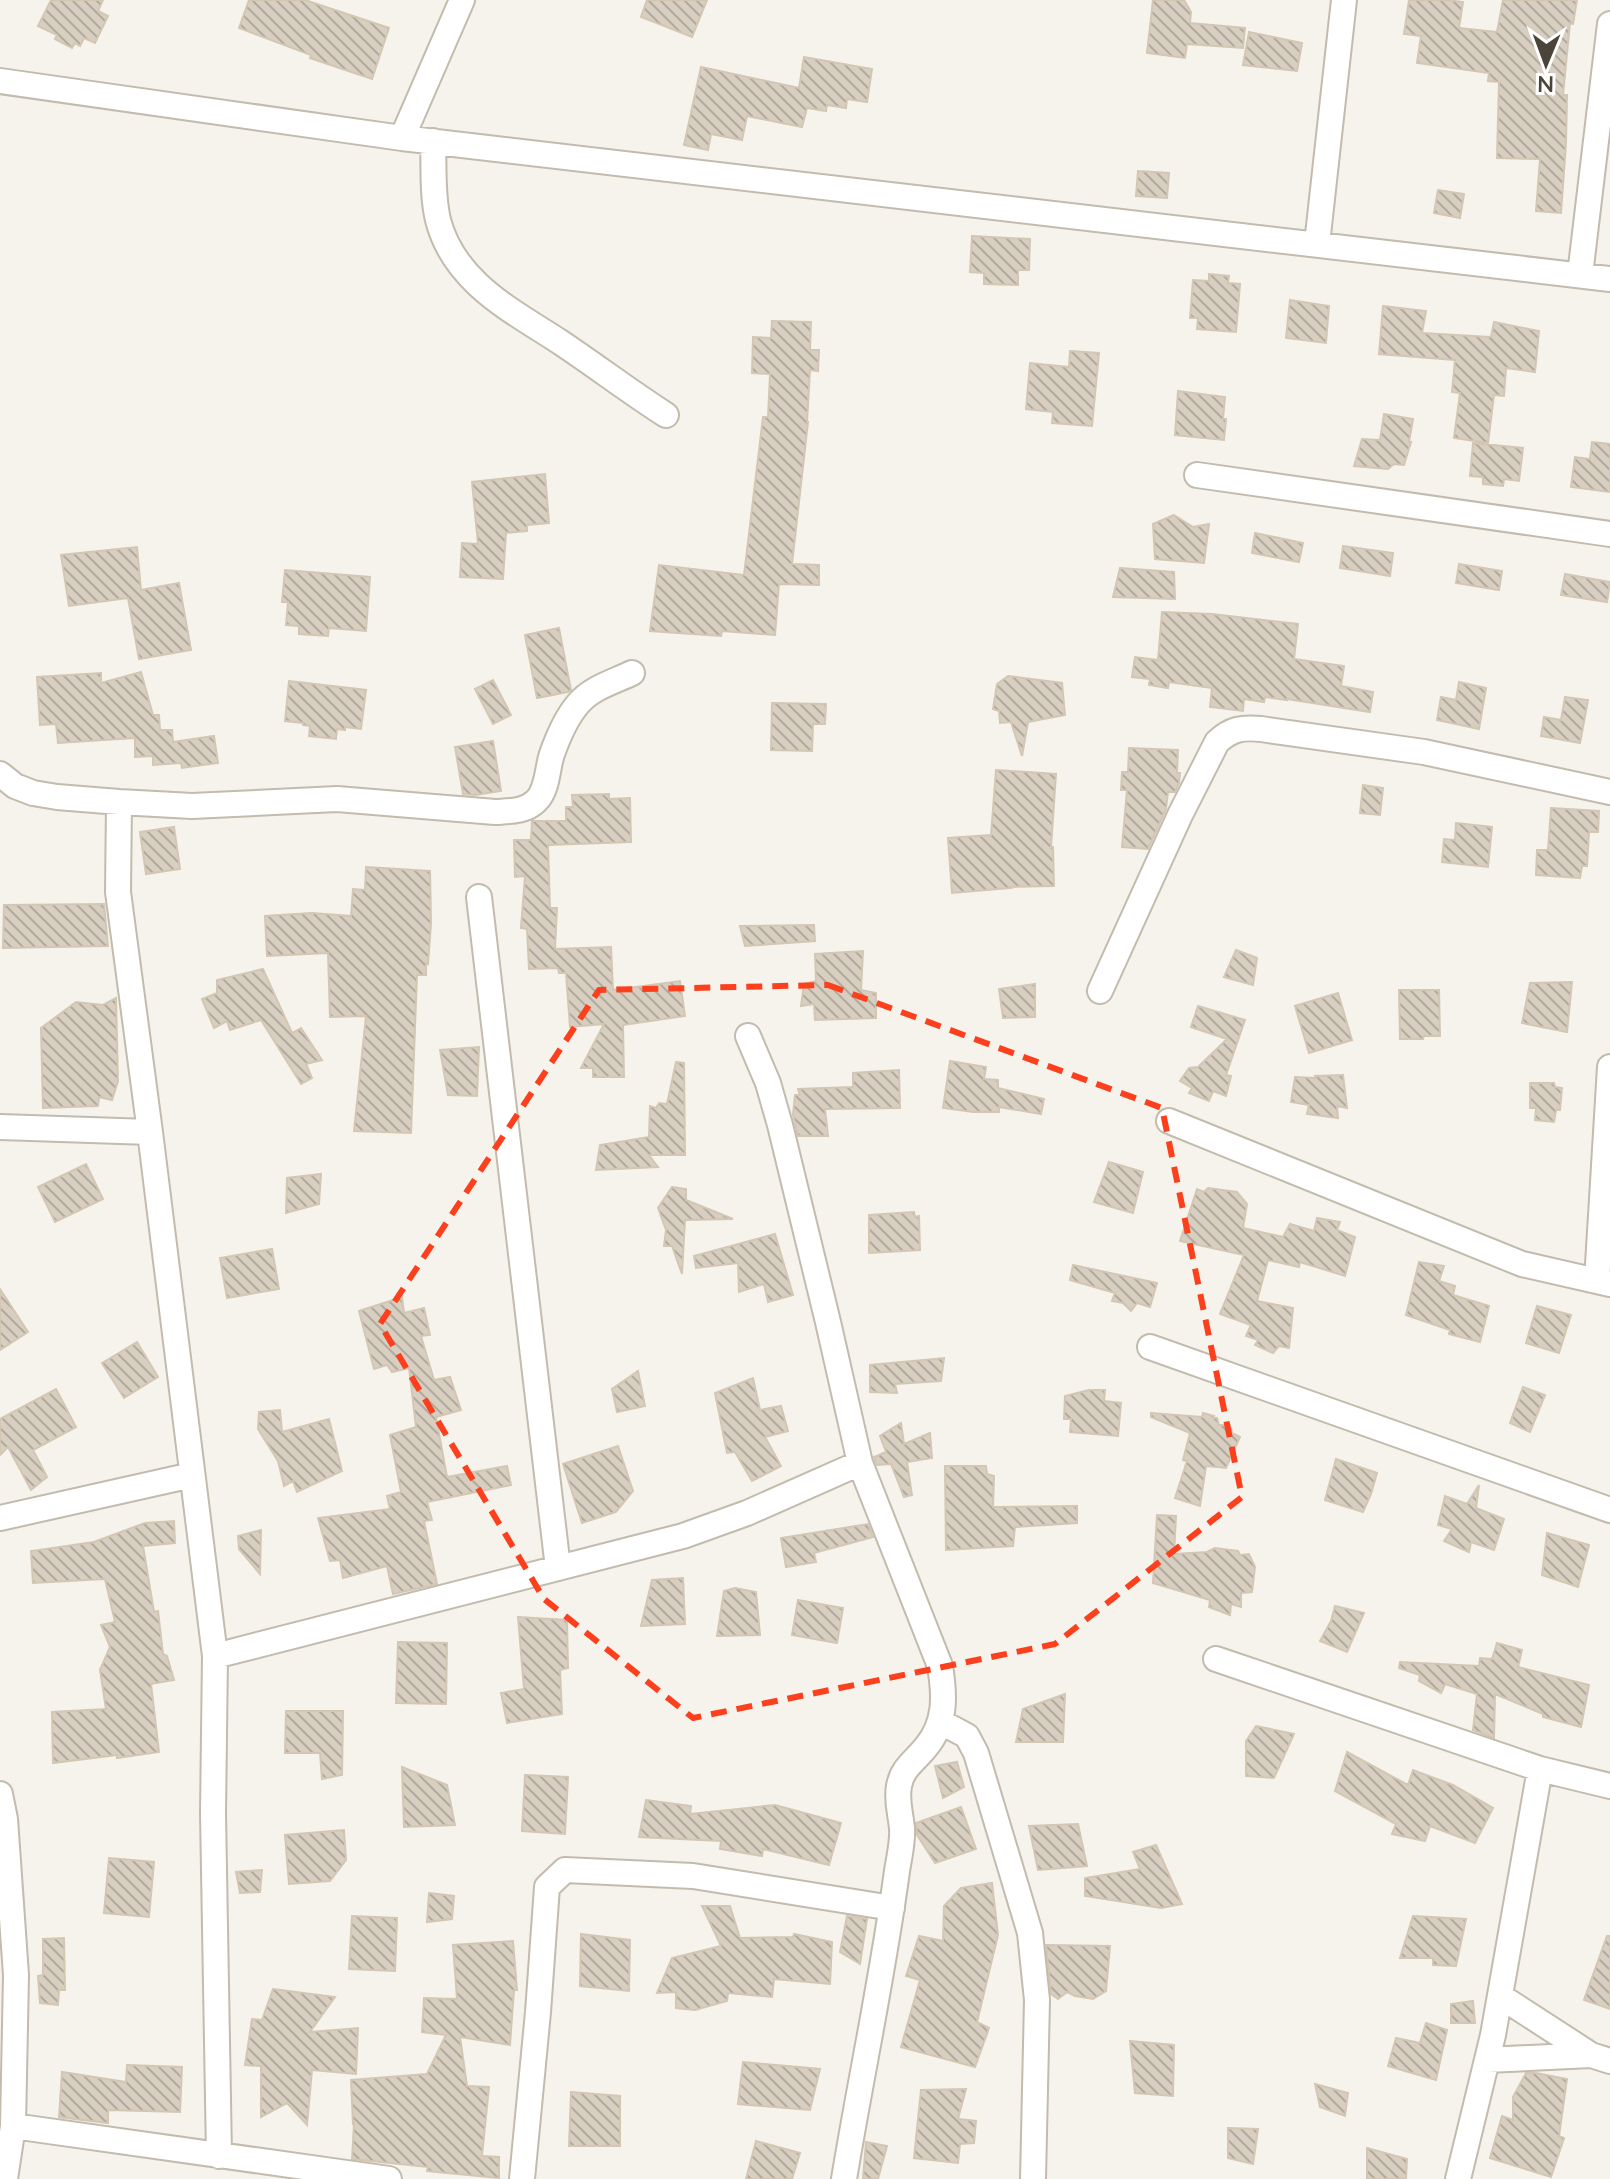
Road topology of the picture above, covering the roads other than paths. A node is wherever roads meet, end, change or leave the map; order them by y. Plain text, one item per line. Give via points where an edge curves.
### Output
1 (462, 0) edge
2 (1344, 0) edge
3 (1610, 24) edge
4 (0, 81) edge
5 (402, 138) junction
6 (433, 141) junction
7 (1317, 244) junction
8 (1580, 275) junction
9 (1610, 279) edge
10 (666, 415) dead end
11 (1197, 475) dead end
12 (1610, 534) edge
13 (632, 673) dead end
14 (0, 774) edge
15 (1610, 792) edge
16 (119, 802) junction
17 (479, 897) dead end
18 (1100, 991) dead end
19 (748, 1036) dead end
20 (1610, 1067) edge
21 (1169, 1121) dead end
22 (0, 1127) edge
23 (150, 1132) junction
24 (1604, 1283) edge
25 (1150, 1347) dead end
26 (860, 1463) junction
27 (192, 1475) junction
28 (1610, 1510) edge
29 (0, 1518) edge
30 (558, 1568) junction
31 (215, 1656) junction
32 (1216, 1659) dead end
33 (941, 1722) junction
34 (1540, 1769) junction
35 (1610, 1786) edge
36 (0, 1794) edge
37 (4, 1863) edge
38 (892, 1908) junction
39 (1500, 1996) junction
40 (1600, 2058) edge
41 (1487, 2060) junction
42 (13, 2126) junction
43 (219, 2156) junction
44 (5, 2179) edge
45 (389, 2179) edge
46 (522, 2179) edge
47 (844, 2179) edge
48 (1033, 2179) edge
49 (1458, 2179) edge

1 - 5 street
2 - 7 street
3 - 8 street
4 - 5 street
5 - 6 street
6 - 7 street
6 - 10 street via 438,220 470,279
7 - 8 street
8 - 9 street
11 - 12 street
13 - 16 street via 579,702 551,756 542,793 525,809 495,812 337,799 192,806
14 - 16 street via 33,793
15 - 18 street via 1424,752 1236,729 1217,742
16 - 23 street via 118,892
17 - 30 street
19 - 26 street via 780,1125
20 - 24 street
21 - 24 street via 1522,1264
22 - 23 street
23 - 27 street
25 - 28 street
26 - 30 street via 696,1532
26 - 33 street via 940,1666
27 - 29 street
27 - 31 street
30 - 31 street
31 - 43 street
32 - 34 street
33 - 38 street via 899,1784 902,1829
33 - 48 street via 967,1736 976,1753 1030,1933 1037,2000
34 - 35 street
34 - 39 street
36 - 37 street
37 - 42 street via 16,1975
38 - 46 street via 693,1876 565,1870 547,1887
38 - 47 street
39 - 40 street
39 - 41 street
40 - 41 street
41 - 49 street
42 - 43 street
42 - 44 street
43 - 45 street

